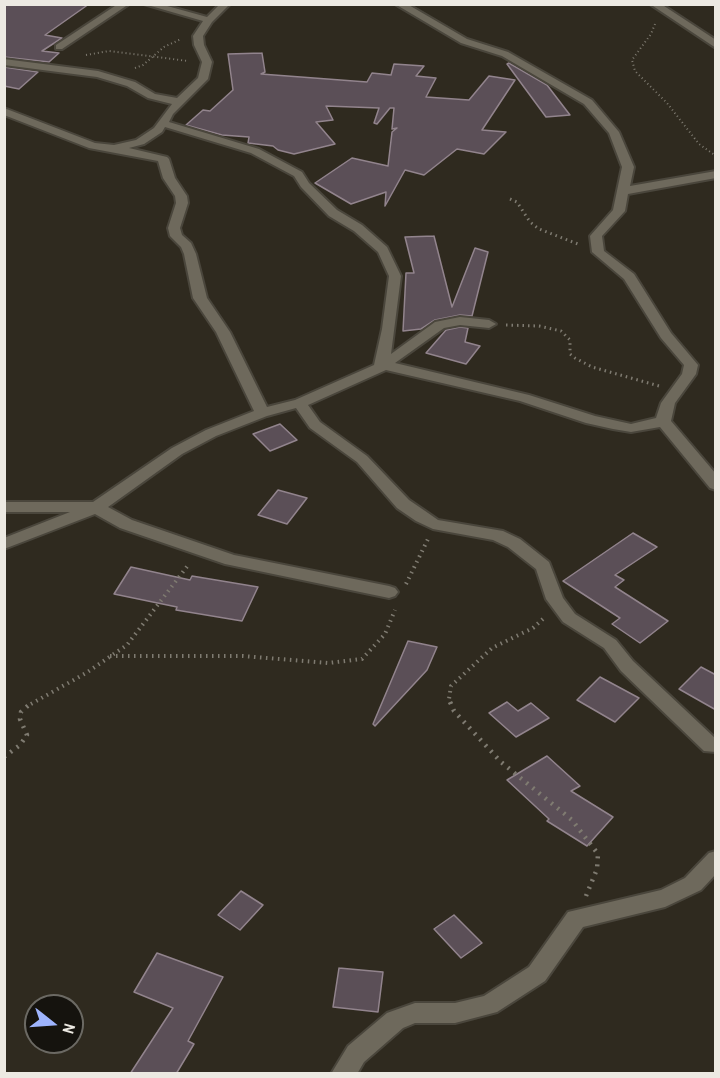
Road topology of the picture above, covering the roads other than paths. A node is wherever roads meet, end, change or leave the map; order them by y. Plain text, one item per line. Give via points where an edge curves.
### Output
1 (125, 4) edge
2 (148, 4) edge
3 (226, 4) edge
4 (399, 4) edge
5 (657, 7) edge
6 (209, 20) junction
7 (716, 45) edge
8 (59, 47) dead end
9 (4, 62) edge
10 (179, 102) junction
11 (4, 111) edge
12 (162, 123) junction
13 (114, 148) junction
14 (716, 174) edge
15 (624, 191) junction
16 (489, 324) road end
17 (383, 366) junction
18 (300, 403) junction
19 (262, 413) junction
20 (663, 422) junction
21 (716, 485) edge
22 (4, 507) edge
23 (97, 507) junction
24 (4, 544) edge
25 (396, 597) road end
26 (711, 746) dead end
27 (716, 859) edge
28 (344, 1074) edge

1 - 8 street
2 - 6 street
3 - 6 street
4 - 15 street via 464,41 505,54 588,102 614,132 628,167
5 - 7 street
6 - 10 street via 198,36 207,63 202,79
9 - 10 street via 98,74 131,84 152,96
10 - 12 street
11 - 13 street via 84,143
12 - 13 street via 148,138
12 - 17 street via 255,151 298,174 333,213 383,250 395,276
13 - 19 street via 163,159 169,178 180,190 182,202 174,228 190,254 200,298 223,332
14 - 15 street
15 - 20 street via 619,212 597,236 598,252 629,277 666,335 691,365 668,403
16 - 17 street via 460,321 440,325
17 - 18 street
17 - 20 street via 524,398 613,425 631,428
18 - 19 street
18 - 26 street via 315,425 362,459 403,504 433,524 497,535 543,566 555,599 569,618 610,644 627,666
19 - 23 street via 177,451
20 - 21 street
22 - 23 street
23 - 24 street
23 - 25 street via 126,524 231,560
27 - 28 street via 693,884 666,898 576,919 537,974 489,1005 455,1013 415,1013 395,1020 356,1054

